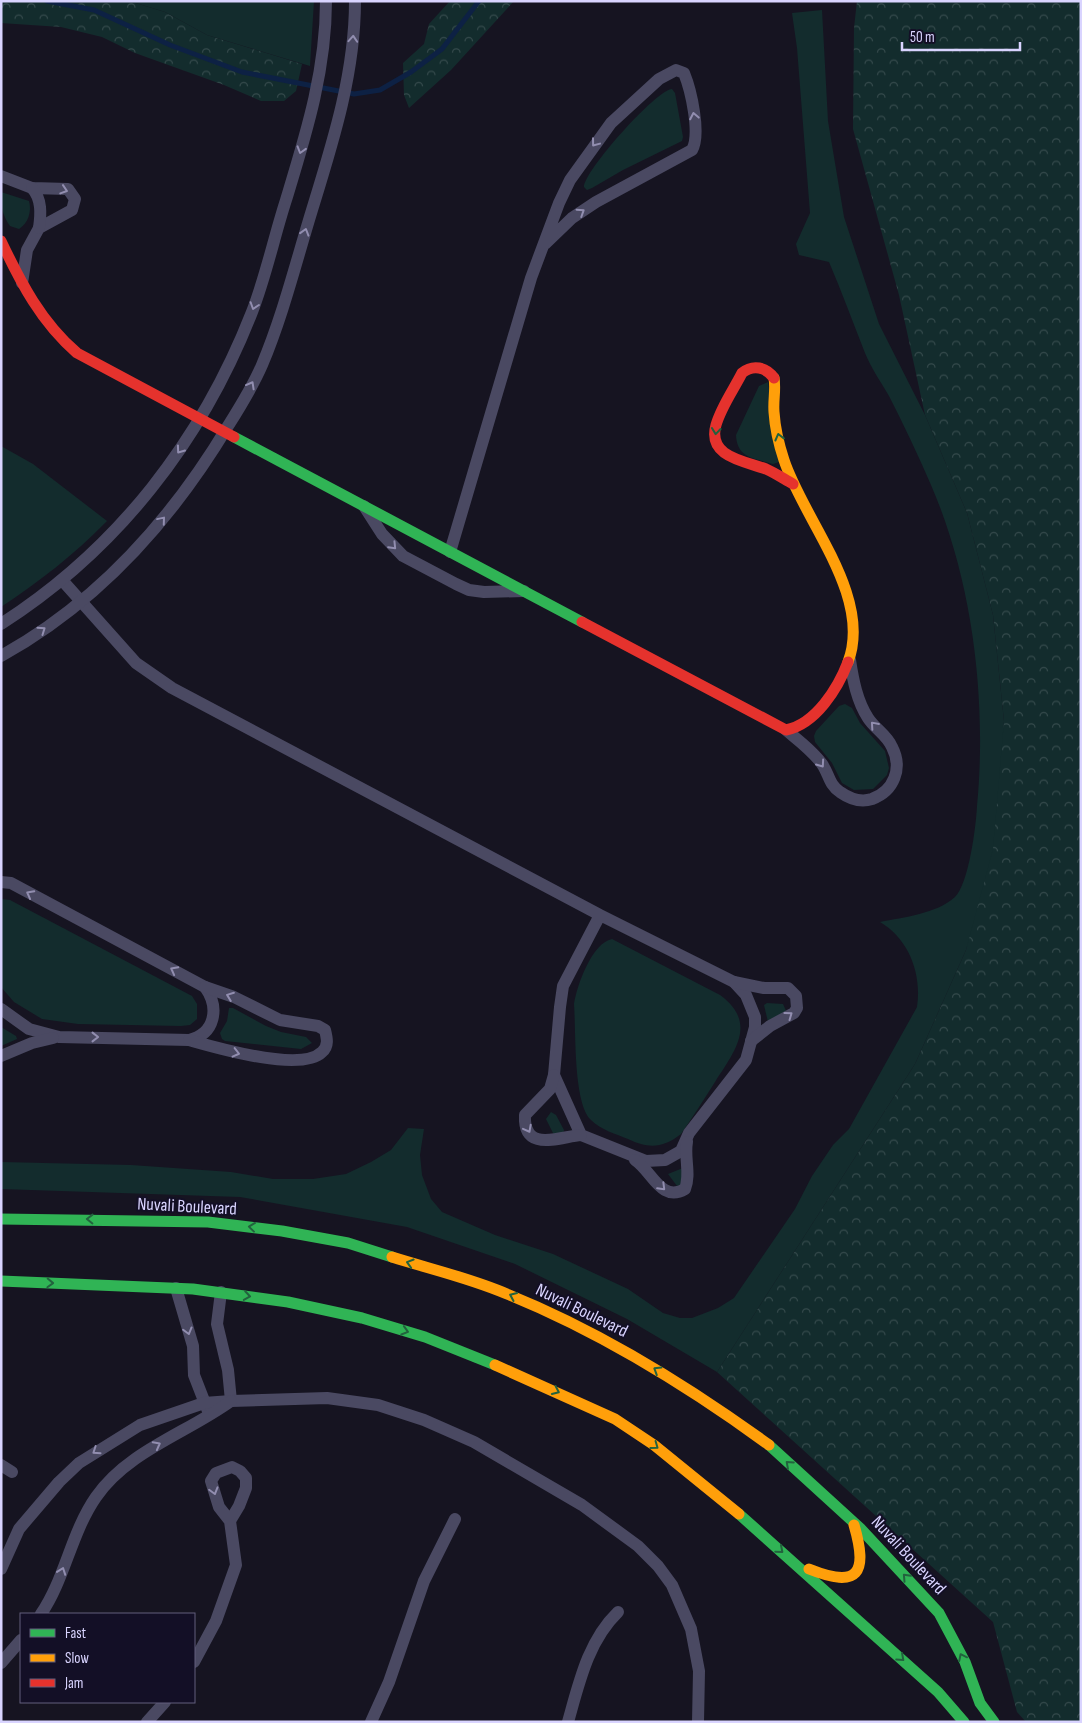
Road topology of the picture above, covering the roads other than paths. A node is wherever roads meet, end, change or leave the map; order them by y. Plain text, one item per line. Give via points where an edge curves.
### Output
1 (326, 1) edge
2 (355, 1) edge
3 (2, 178) edge
4 (32, 188) junction
5 (39, 228) junction
6 (1, 241) edge
7 (545, 244) junction
8 (22, 283) junction
9 (200, 420) junction
10 (224, 432) junction
11 (793, 484) junction
12 (364, 506) junction
13 (450, 552) junction
14 (62, 580) junction
15 (524, 591) junction
16 (80, 601) junction
17 (1, 624) edge
18 (1, 656) edge
19 (850, 660) junction
20 (786, 730) junction
21 (1, 882) edge
22 (600, 915) junction
23 (734, 982) junction
24 (205, 987) junction
25 (1, 1009) edge
26 (59, 1037) junction
27 (189, 1040) junction
28 (750, 1042) junction
29 (1, 1056) edge
30 (554, 1075) junction
31 (689, 1133) junction
32 (581, 1135) junction
33 (627, 1154) junction
34 (1, 1219) edge
35 (1, 1281) edge
36 (176, 1288) junction
37 (221, 1292) junction
38 (231, 1401) junction
39 (204, 1403) junction
40 (210, 1416) junction
41 (455, 1518) dead end
42 (230, 1521) dead end
43 (853, 1522) junction
44 (795, 1563) junction
45 (1, 1569) edge
46 (618, 1612) dead end
47 (42, 1613) edge
48 (20, 1641) edge
49 (195, 1660) edge
50 (1, 1663) edge
51 (164, 1703) edge
52 (146, 1722) edge
53 (371, 1722) edge
54 (568, 1722) edge
55 (698, 1722) edge
56 (964, 1722) edge
57 (994, 1722) edge

1 -> 9 street via 314,104 253,310 234,356
10 -> 2 street via 262,366 279,317 342,108
3 - 4 street
4 - 5 street via 40,207
4 -> 5 street via 68,190 75,199 72,210
5 - 8 street via 27,250
6 - 8 main road
7 -> 7 street via 572,218 596,202 692,150 697,132 684,73 676,70 659,79 611,123 570,180 558,203
7 - 13 street via 531,278
8 - 9 main road via 33,307 60,340 96,364
9 - 10 main road
9 -> 14 street via 154,486 118,528
10 - 12 main road
16 -> 10 street via 138,548 177,502
11 -> 11 main road via 775,423 774,376 762,368 748,368 742,373 716,424 714,431 718,446 727,456 774,473
11 - 19 main road via 837,564 852,618
12 - 13 main road
12 -> 15 street via 382,534 403,556 469,590
13 - 15 main road
14 - 16 street
14 - 17 street
15 - 20 main road
18 -> 16 street via 40,632
16 - 22 street via 136,663 172,688
19 - 20 main road via 838,686 804,724
20 -> 19 street via 822,763 833,787 849,798 867,800 886,792 896,776 896,757 892,746 862,707
24 -> 21 street via 10,883
22 - 23 street
22 - 30 street via 563,986
23 - 28 street via 746,995 755,1017
28 -> 23 street via 794,1013 798,1002 788,988 764,988
24 - 27 street via 211,996 214,1016 200,1037
27 -> 24 street via 242,1055 300,1060 314,1057 326,1046 325,1030 318,1026 280,1020 234,997
25 - 26 street via 29,1029
26 -> 27 street
26 - 29 street via 32,1042
28 - 31 street via 746,1060
30 - 32 street
30 -> 32 street via 550,1089 529,1108 524,1121 533,1138 540,1141
31 - 33 street via 681,1151 665,1160 646,1161
33 -> 31 street via 641,1163 667,1193 679,1192 685,1189 688,1177 686,1150
32 - 33 street
43 -> 34 main road, Nuvali Boulevard via 769,1445 703,1399 633,1355 506,1293 348,1243 282,1230 208,1222
35 -> 36 main road
36 - 37 main road
36 -> 39 street via 192,1346 194,1375
37 - 38 street via 217,1324 228,1370
37 -> 44 main road via 362,1318 425,1337 509,1370 615,1418 710,1488
38 - 39 street
38 - 40 street
38 - 55 street via 327,1398 378,1405 424,1420 474,1442 616,1528 658,1566 672,1585 691,1629 699,1671
39 - 40 street
39 -> 45 street via 140,1425 79,1463 37,1504 19,1529
47 -> 40 street via 57,1584 81,1522 96,1496 134,1459
41 - 53 street via 424,1582 389,1682
42 - 49 street via 236,1565 216,1621
43 - 44 main road via 862,1562 856,1573 842,1579 824,1577
57 -> 43 main road, Nuvali Boulevard via 980,1703 965,1662 939,1613
44 -> 56 main road via 938,1692
46 - 54 street via 599,1635 586,1663
48 - 50 street
51 - 52 street

